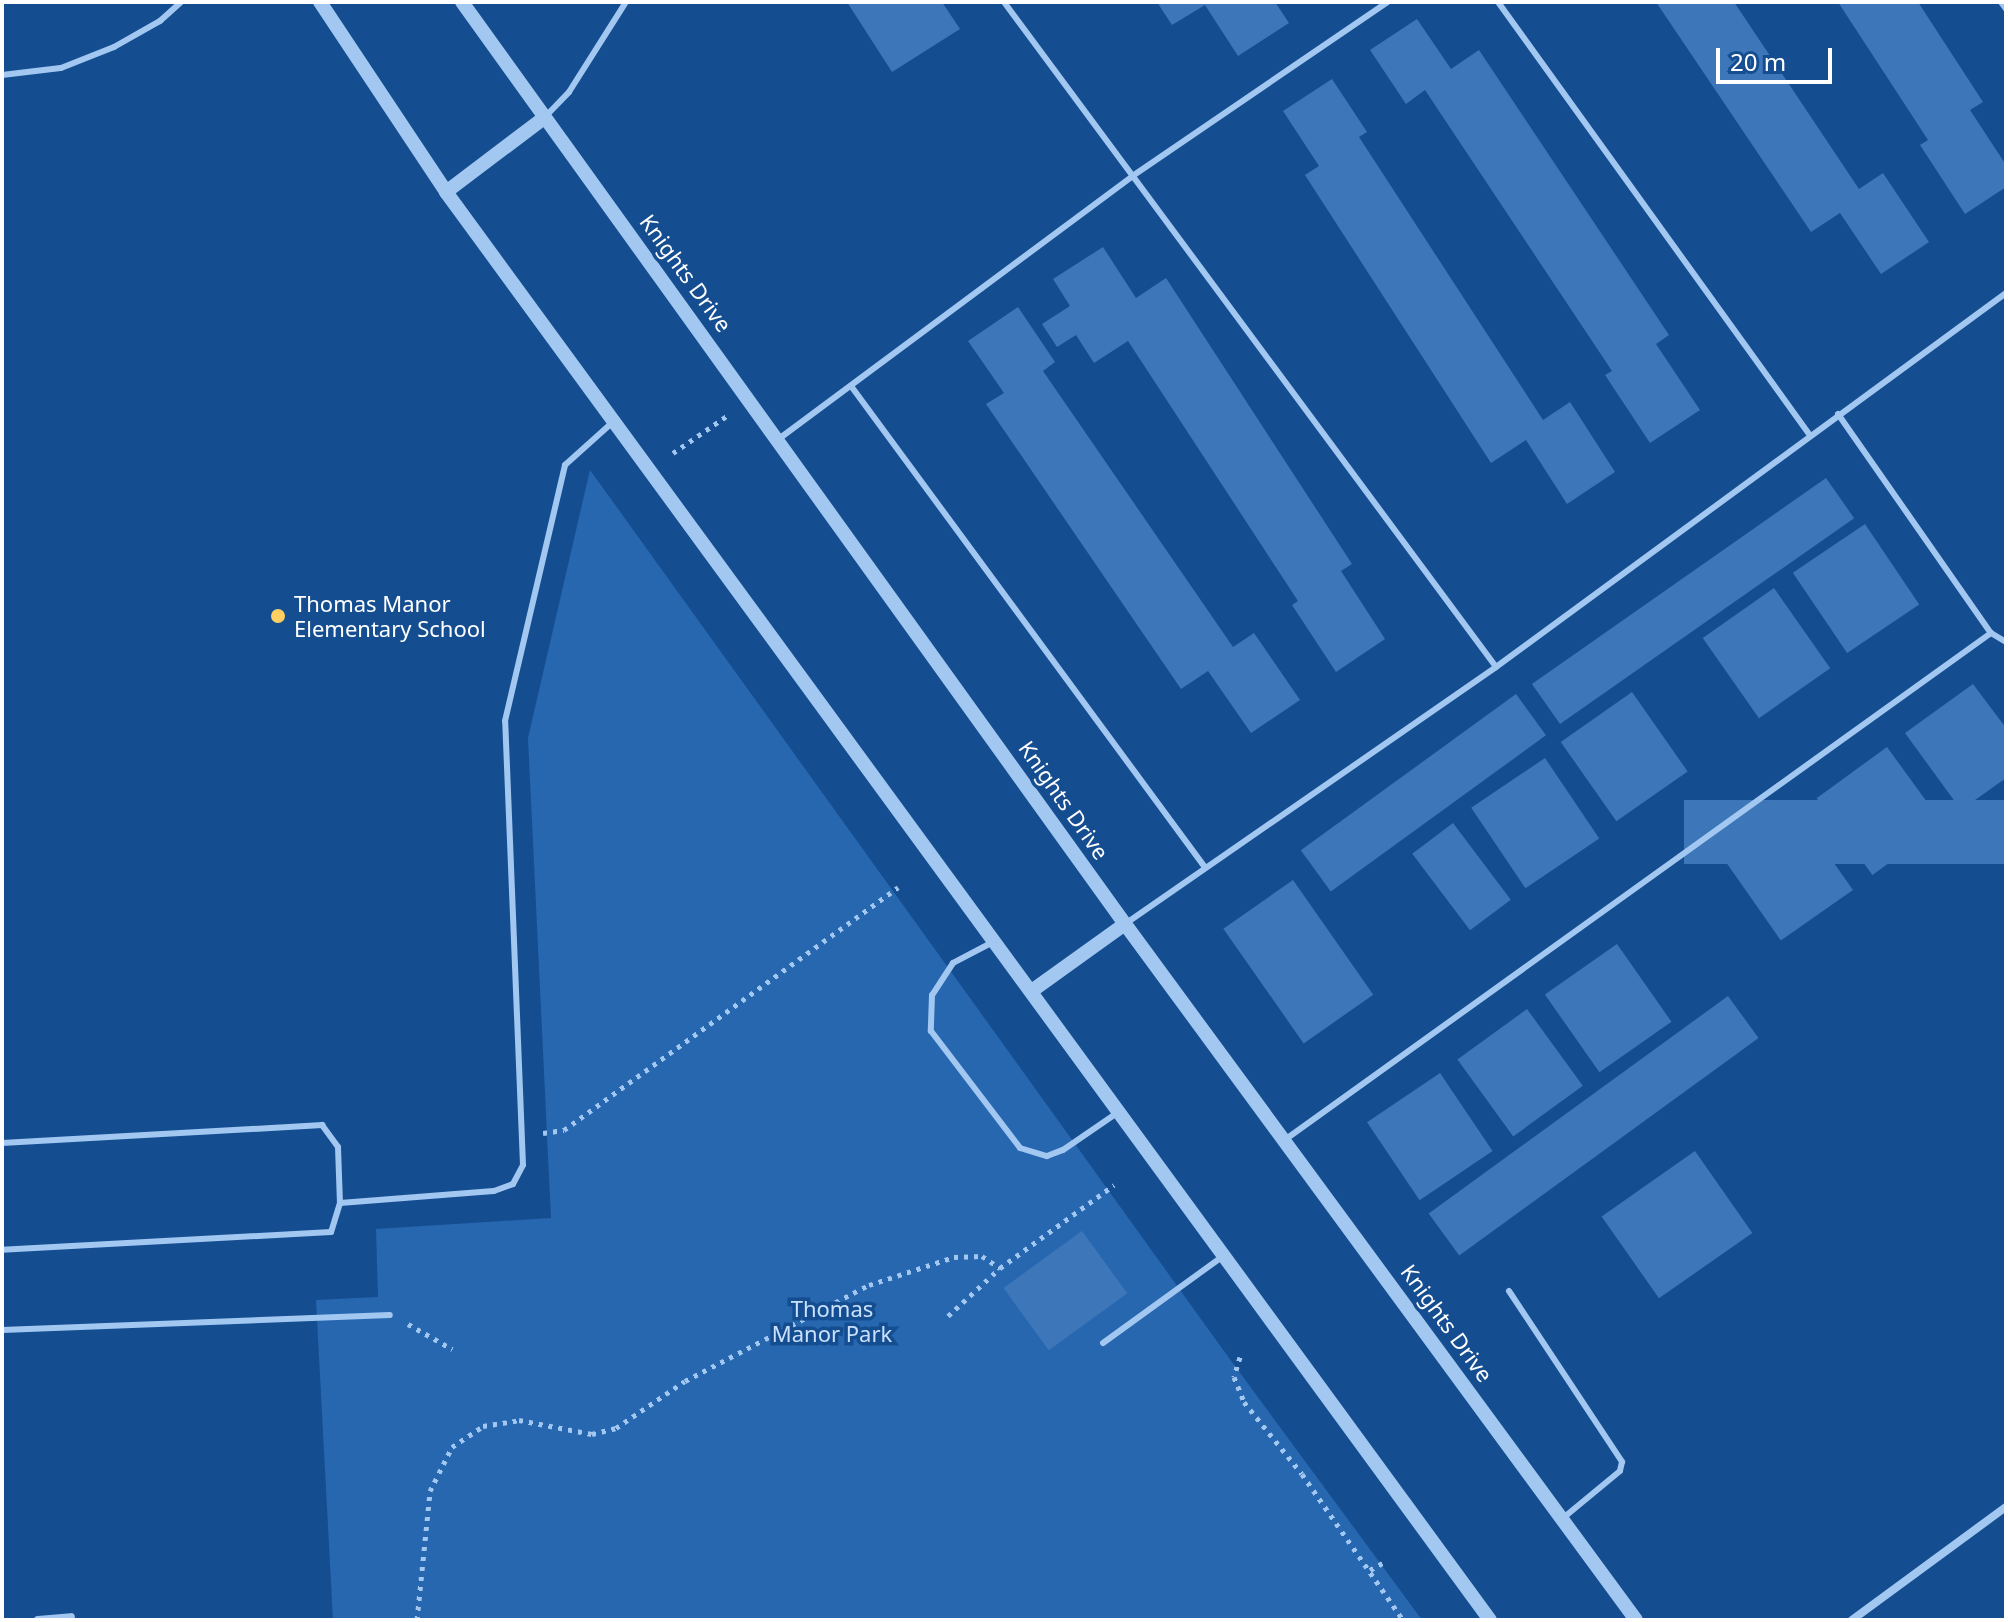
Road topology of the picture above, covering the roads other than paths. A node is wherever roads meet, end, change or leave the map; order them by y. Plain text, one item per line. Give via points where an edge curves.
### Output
1 (181, 2) edge
2 (320, 2) edge
3 (462, 2) edge
4 (626, 2) edge
5 (1004, 2) edge
6 (1388, 2) edge
7 (1498, 2) edge
8 (2001, 2) edge
9 (2006, 9) edge
10 (2, 75) edge
11 (544, 118) junction
12 (1134, 175) junction
13 (446, 192) junction
14 (2006, 293) edge
15 (851, 386) junction
16 (1838, 414) junction
17 (614, 422) junction
18 (1809, 434) junction
19 (780, 438) junction
20 (1991, 633) junction
21 (2006, 642) edge
22 (1496, 667) junction
23 (1204, 866) junction
24 (1125, 924) junction
25 (996, 940) junction
26 (1033, 990) junction
27 (1120, 1111) junction
28 (1286, 1139) junction
29 (2, 1143) edge
30 (340, 1203) junction
31 (2, 1250) edge
32 (1223, 1256) junction
33 (1509, 1291) dead end
34 (390, 1315) road end
35 (2, 1330) edge
36 (1103, 1343) dead end
37 (2006, 1507) edge
38 (1562, 1519) junction
39 (71, 1617) dead end
40 (38, 1620) edge
41 (1490, 1620) edge
42 (1636, 1620) edge
43 (1852, 1620) edge

1 - 10 lane via 160,21 114,47 61,68
2 - 13 street
3 - 11 street, Knights Drive
4 - 11 lane via 569,92
5 - 12 lane
6 - 12 lane
7 - 18 lane
8 - 9 lane
11 - 13 street
11 - 19 street, Knights Drive
12 - 15 lane
12 - 22 lane
13 - 17 street
14 - 16 lane
15 - 19 lane
15 - 23 lane
16 - 18 lane
16 - 20 lane
17 - 25 street
17 - 30 lane via 565,465 505,721 523,1165 513,1184 494,1191
18 - 22 lane
19 - 24 street, Knights Drive
20 - 21 lane
20 - 28 lane
22 - 23 lane
23 - 24 lane
24 - 26 street
24 - 28 street, Knights Drive
25 - 26 street
25 - 27 lane via 953,963 932,995 931,1031 1020,1148 1047,1156
26 - 27 street
27 - 32 street
28 - 38 street, Knights Drive
29 - 30 lane via 322,1125 338,1147
30 - 31 lane via 331,1232
32 - 36 lane
32 - 41 street
33 - 38 lane via 1622,1462 1620,1471
34 - 35 lane
37 - 43 street
38 - 42 street, Knights Drive
39 - 40 street

